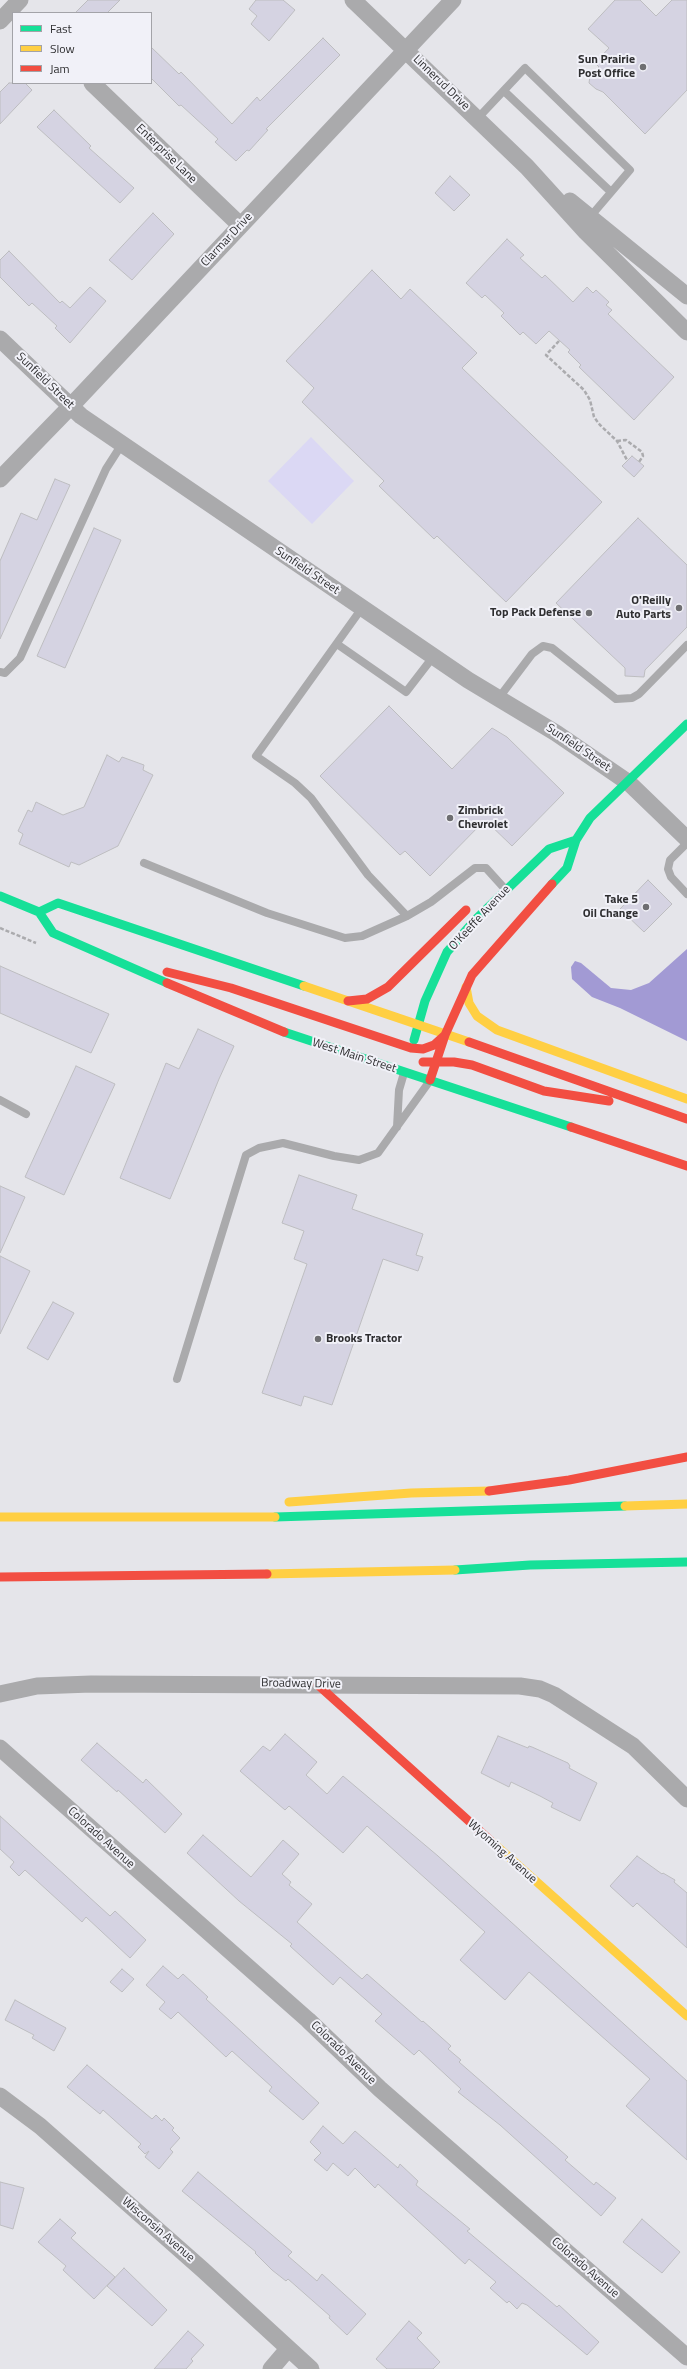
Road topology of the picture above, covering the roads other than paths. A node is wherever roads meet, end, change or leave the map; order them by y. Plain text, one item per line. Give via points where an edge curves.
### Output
1 (353, 0) edge
2 (453, 0) edge
3 (18, 7) edge
4 (0, 21) edge
5 (406, 49) junction
6 (93, 84) edge
7 (504, 91) junction
8 (478, 119) junction
9 (527, 167) junction
10 (611, 192) junction
11 (590, 217) junction
12 (240, 225) junction
13 (687, 296) edge
14 (687, 332) edge
15 (0, 339) edge
16 (71, 406) junction
17 (122, 444) junction
18 (2, 472) edge
19 (362, 608) junction
20 (337, 644) junction
21 (687, 645) edge
22 (433, 657) junction
23 (0, 672) edge
24 (498, 699) junction
25 (687, 724) edge
26 (629, 783) junction
27 (687, 839) edge
28 (576, 840) junction
29 (687, 843) edge
30 (144, 863) dead end
31 (505, 890) junction
32 (687, 894) edge
33 (0, 896) edge
34 (484, 897) dead end
35 (510, 900) dead end
36 (472, 904) dead end
37 (39, 912) junction
38 (407, 916) junction
39 (477, 956) dead end
40 (120, 960) junction
41 (472, 975) junction
42 (466, 987) junction
43 (348, 1001) junction
44 (418, 1026) junction
45 (445, 1035) junction
46 (412, 1048) junction
47 (437, 1061) junction
48 (405, 1072) junction
49 (430, 1080) junction
50 (687, 1099) edge
51 (0, 1100) edge
52 (644, 1104) junction
53 (26, 1114) dead end
54 (687, 1119) edge
55 (396, 1127) junction
56 (687, 1166) edge
57 (176, 1379) dead end
58 (687, 1457) edge
59 (276, 1503) dead end
60 (687, 1504) edge
61 (221, 1507) dead end
62 (0, 1517) edge
63 (87, 1517) junction
64 (687, 1562) edge
65 (530, 1565) junction
66 (605, 1573) dead end
67 (0, 1576) edge
68 (318, 1685) junction
69 (0, 1694) edge
70 (0, 1748) edge
71 (687, 1799) edge
72 (687, 2016) edge
73 (0, 2096) edge
74 (288, 2349) junction
75 (687, 2357) edge
76 (271, 2369) edge
77 (311, 2369) edge

1 - 5 street, Linnerud Drive
2 - 5 street, Clarmar Drive
3 - 4 street
5 - 8 street, Linnerud Drive
5 - 12 street, Clarmar Drive
6 - 12 street, Enterprise Lane
7 - 8 lane
7 - 10 lane
7 - 10 lane via 525,68 630,170
8 - 9 street, Linnerud Drive
9 - 11 street, Linnerud Drive
9 - 14 street, Linnerud Drive via 586,232
10 - 11 lane
11 - 13 street, Linnerud Drive
12 - 16 street, Clarmar Drive
15 - 16 street, Sunfield Street
16 - 17 street, Sunfield Street via 81,416
16 - 18 street, Clarmar Drive
17 - 19 street, Sunfield Street
17 - 23 lane via 106,469 20,658 5,673
19 - 20 lane
19 - 22 street, Sunfield Street
20 - 22 lane via 406,692
20 - 38 lane via 256,756 311,798 368,875
21 - 24 lane via 632,698 616,698 552,648 543,646 532,654
22 - 24 street, Sunfield Street
24 - 26 street, Sunfield Street via 556,733
25 - 26 main road
26 - 27 street, Sunfield Street
26 - 28 main road via 590,818
28 - 31 main road, O'Keeffe Avenue via 549,849
28 - 41 main road via 567,868
29 - 32 lane via 670,860 668,868 671,877
30 - 38 lane via 267,913 345,938 362,936
31 - 34 main road
31 - 35 main road
31 - 38 lane via 486,868 475,868 431,902
31 - 44 main road, O'Keeffe Avenue via 448,952 438,970
33 - 37 main road
36 - 43 main road via 388,988 368,999
37 - 40 main road, West Main Street via 53,933 88,950
37 - 43 main road via 58,903
39 - 41 main road
40 - 46 main road via 231,988
40 - 48 main road, West Main Street via 265,1026
41 - 42 main road
42 - 45 main road
42 - 50 main road via 469,1003 477,1016 497,1030
43 - 44 main road
44 - 45 main road
44 - 46 main road, O'Keeffe Avenue
45 - 46 main road via 434,1045
45 - 47 main road
45 - 52 main road
46 - 48 main road, O'Keeffe Avenue
47 - 48 main road via 415,1065
47 - 49 main road
47 - 52 main road via 472,1065 544,1090 598,1100
48 - 49 main road, West Main Street
48 - 55 lane via 399,1090
49 - 55 lane
49 - 56 main road, West Main Street
51 - 53 lane
52 - 54 main road
55 - 57 lane via 378,1152 359,1160 283,1143 259,1148 246,1155
58 - 59 main road via 569,1480 490,1491 411,1493
60 - 63 main road via 278,1516
61 - 63 main road
62 - 63 main road
64 - 65 main road
65 - 66 main road
65 - 67 main road via 428,1572
68 - 69 street, Broadway Drive via 91,1684 37,1686
68 - 71 street, Broadway Drive via 520,1686 540,1689 633,1746
68 - 72 main road, Wyoming Avenue
70 - 75 street, Colorado Avenue via 308,2020 380,2089
73 - 74 street, Wisconsin Avenue via 46,2131
74 - 76 street
74 - 77 street, Wisconsin Avenue

